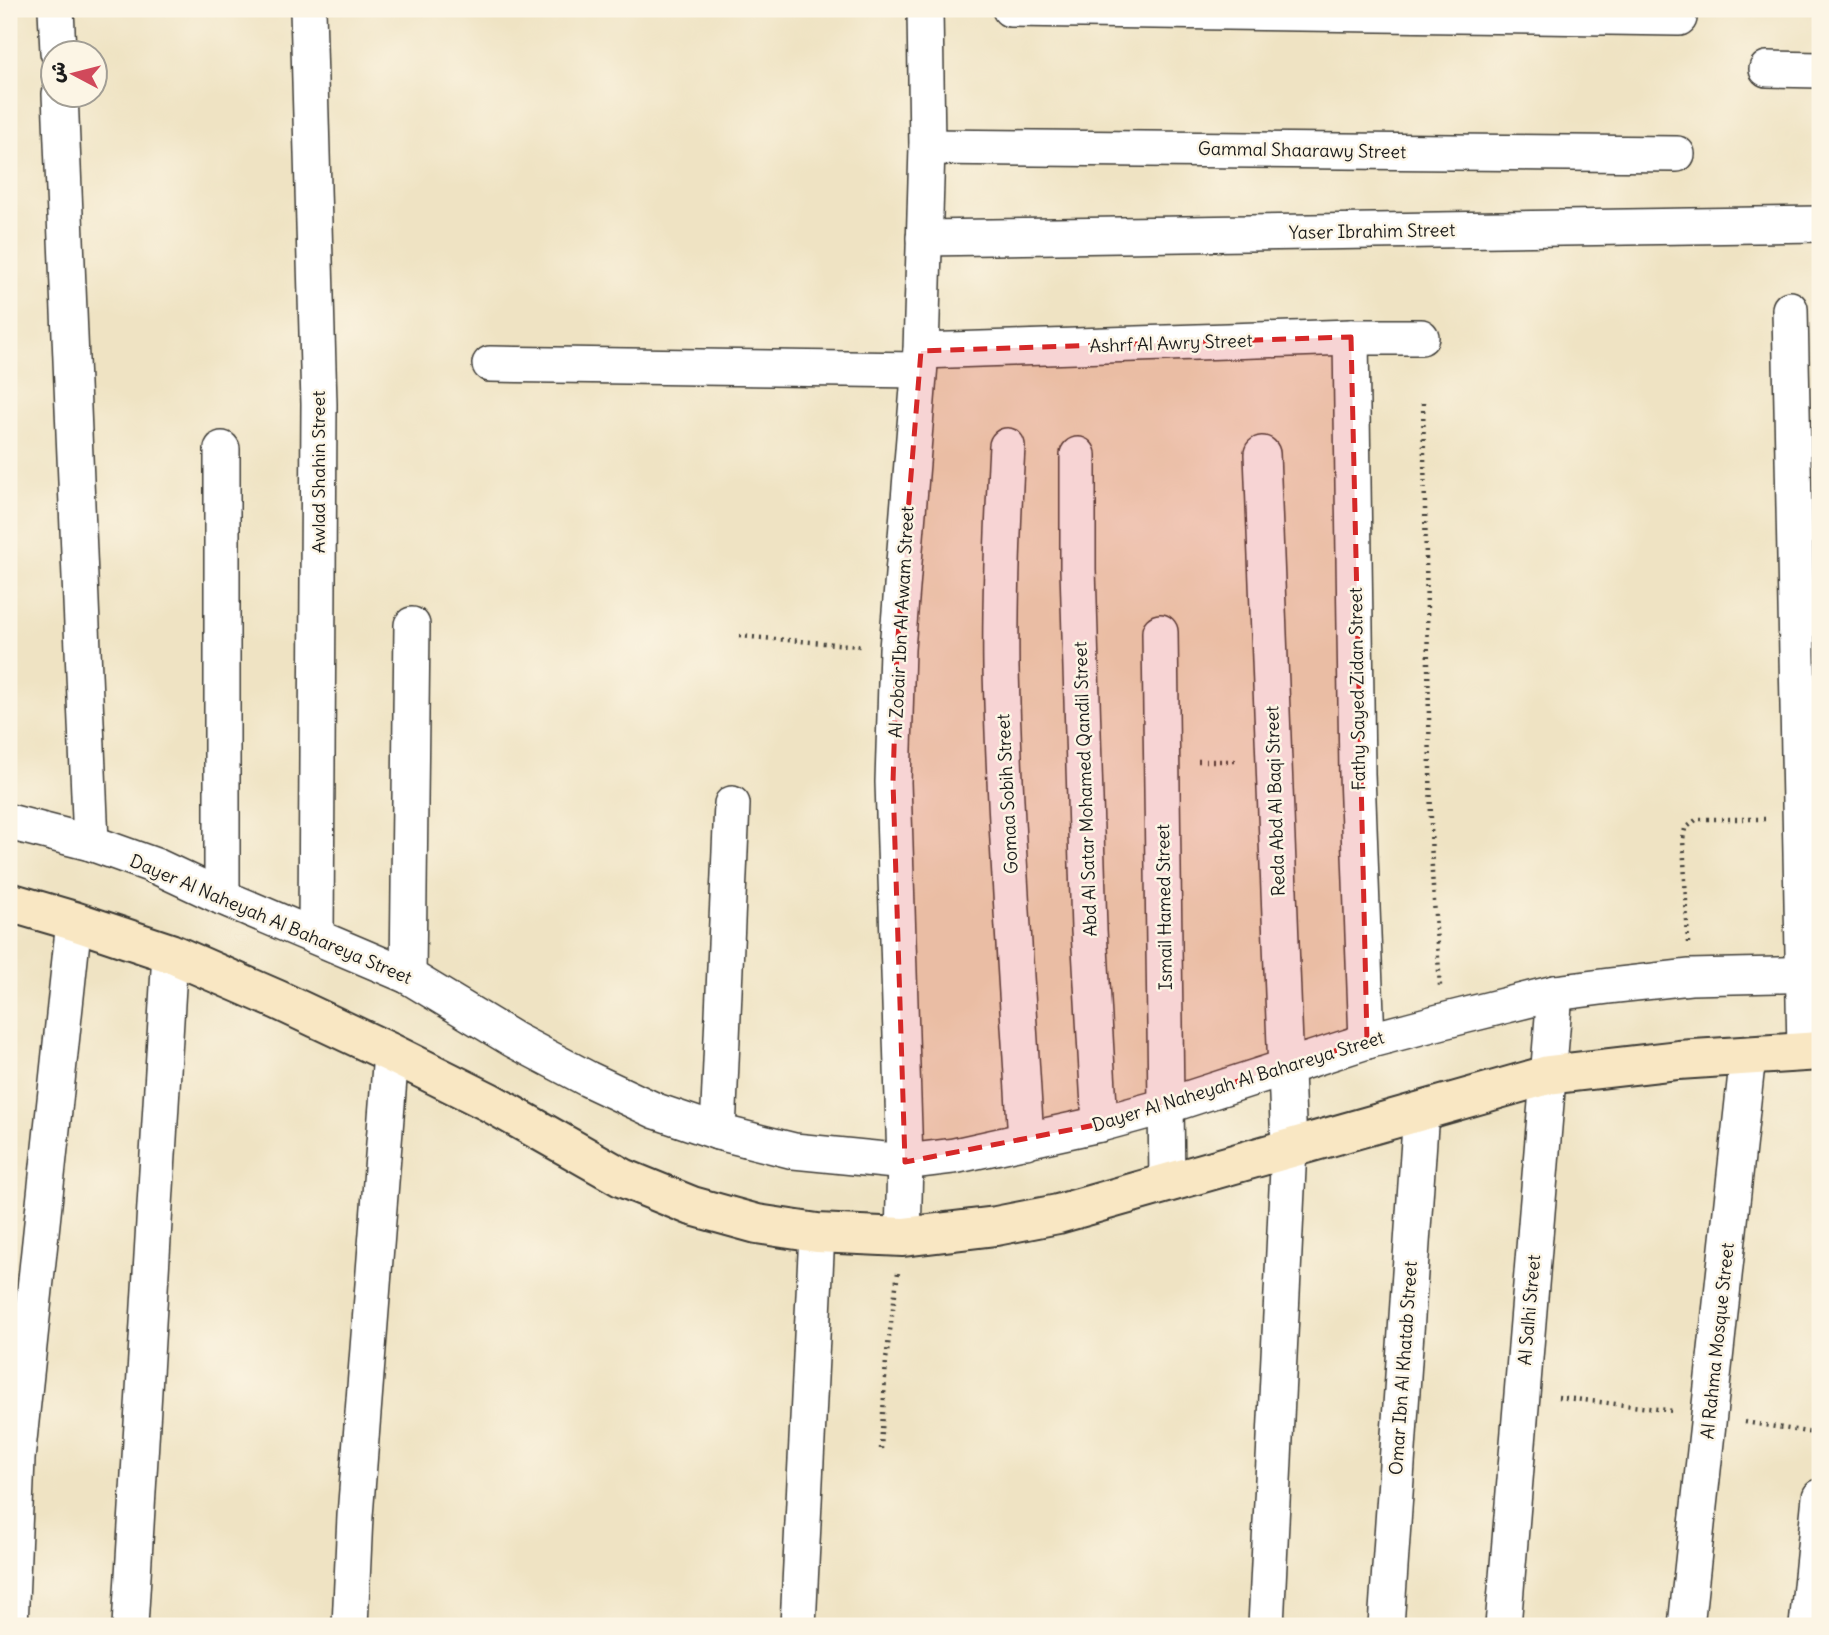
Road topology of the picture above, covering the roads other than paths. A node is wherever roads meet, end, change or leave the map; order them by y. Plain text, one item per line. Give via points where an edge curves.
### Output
1 (56, 9) edge
2 (308, 9) edge
3 (925, 9) edge
4 (1010, 9) edge
5 (1679, 18) dead end
6 (57, 38) edge
7 (1767, 69) dead end
8 (1820, 70) edge
9 (61, 108) edge
10 (927, 147) junction
11 (1677, 154) dead end
12 (1820, 225) edge
13 (924, 238) junction
14 (1790, 309) dead end
15 (1351, 337) junction
16 (1421, 337) dead end
17 (920, 360) junction
18 (490, 364) dead end
19 (1007, 446) dead end
20 (222, 449) dead end
21 (1262, 454) dead end
22 (1078, 455) dead end
23 (412, 625) dead end
24 (1160, 632) dead end
25 (732, 804) dead end
26 (9, 822) edge
27 (91, 843) junction
28 (222, 897) junction
29 (9, 902) edge
30 (74, 920) junction
31 (316, 936) junction
32 (170, 953) junction
33 (1812, 974) edge
34 (408, 976) junction
35 (1555, 993) junction
36 (1367, 1041) junction
37 (1813, 1051) edge
38 (391, 1053) junction
39 (1748, 1055) junction
40 (1286, 1069) junction
41 (1548, 1075) junction
42 (1166, 1107) junction
43 (1421, 1111) junction
44 (1100, 1124) junction
45 (718, 1132) junction
46 (1026, 1141) junction
47 (1289, 1148) junction
48 (905, 1162) junction
49 (1167, 1182) junction
50 (817, 1233) junction
51 (903, 1237) junction
52 (1820, 1497) edge
53 (10, 1626) edge
54 (130, 1626) edge
55 (350, 1626) edge
56 (798, 1626) edge
57 (1266, 1626) edge
58 (1385, 1626) edge
59 (1503, 1626) edge
60 (1686, 1626) edge
61 (1807, 1626) edge

1 - 6 street
2 - 31 street, Awlad Shahin Street via 318,404
3 - 10 street, Al Zobair Ibn Al Awam Street
4 - 5 street
7 - 8 street
9 - 27 street
10 - 11 street, Gammal Shaarawy Street
10 - 13 street, Al Zobair Ibn Al Awam Street
12 - 13 street, Yaser Ibrahim Street
13 - 17 street, Al Zobair Ibn Al Awam Street
14 - 33 street via 1801,818
15 - 16 street, Ashrf Al Awry Street
15 - 17 street, Ashrf Al Awry Street
15 - 36 street, Fathy Sayed Zidan Street via 1357,774
17 - 18 street, Ashrf Al Awry Street
17 - 48 street, Al Zobair Ibn Al Awam Street via 897,649 893,782
19 - 46 street, Gomaa Sobih Street via 1001,667
20 - 28 street
21 - 40 street, Reda Abd Al Baqi Street
22 - 44 street, Abd Al Satar Mohamed Qandil Street via 1089,930
23 - 34 street
24 - 42 street, Ismail Hamed Street
25 - 45 street
26 - 27 street, Dayer Al Naheyah Al Bahareya Street
27 - 28 street, Dayer Al Naheyah Al Bahareya Street
28 - 31 street, Dayer Al Naheyah Al Bahareya Street
29 - 30 street
30 - 32 street
30 - 53 street via 17,1459
31 - 34 street, Dayer Al Naheyah Al Bahareya Street
32 - 38 street
32 - 54 street
33 - 35 street, Dayer Al Naheyah Al Bahareya Street via 1690,977
33 - 37 street
34 - 45 street, Dayer Al Naheyah Al Bahareya Street via 588,1079 656,1111
35 - 36 street, Dayer Al Naheyah Al Bahareya Street
35 - 41 street, Al Salhi Street
36 - 40 street, Dayer Al Naheyah Al Bahareya Street
37 - 39 street
38 - 50 street via 623,1178 692,1206 757,1224
38 - 55 street
39 - 41 street
39 - 60 street, Al Rahma Mosque Street
40 - 42 street, Dayer Al Naheyah Al Bahareya Street
40 - 47 street, Reda Abd Al Baqi Street
41 - 43 street
41 - 59 street, Al Salhi Street
42 - 44 street, Dayer Al Naheyah Al Bahareya Street
42 - 49 street, Ismail Hamed Street
43 - 47 street
43 - 58 street, Omar Ibn Al Khatab Street
44 - 46 street, Dayer Al Naheyah Al Bahareya Street
45 - 48 street, Dayer Al Naheyah Al Bahareya Street via 794,1150
46 - 48 street, Dayer Al Naheyah Al Bahareya Street
47 - 49 street
47 - 57 street, Reda Abd Al Baqi Street
48 - 51 street, Al Zobair Ibn Al Awam Street
49 - 51 street via 1058,1214
50 - 51 street
50 - 56 street
52 - 61 street

